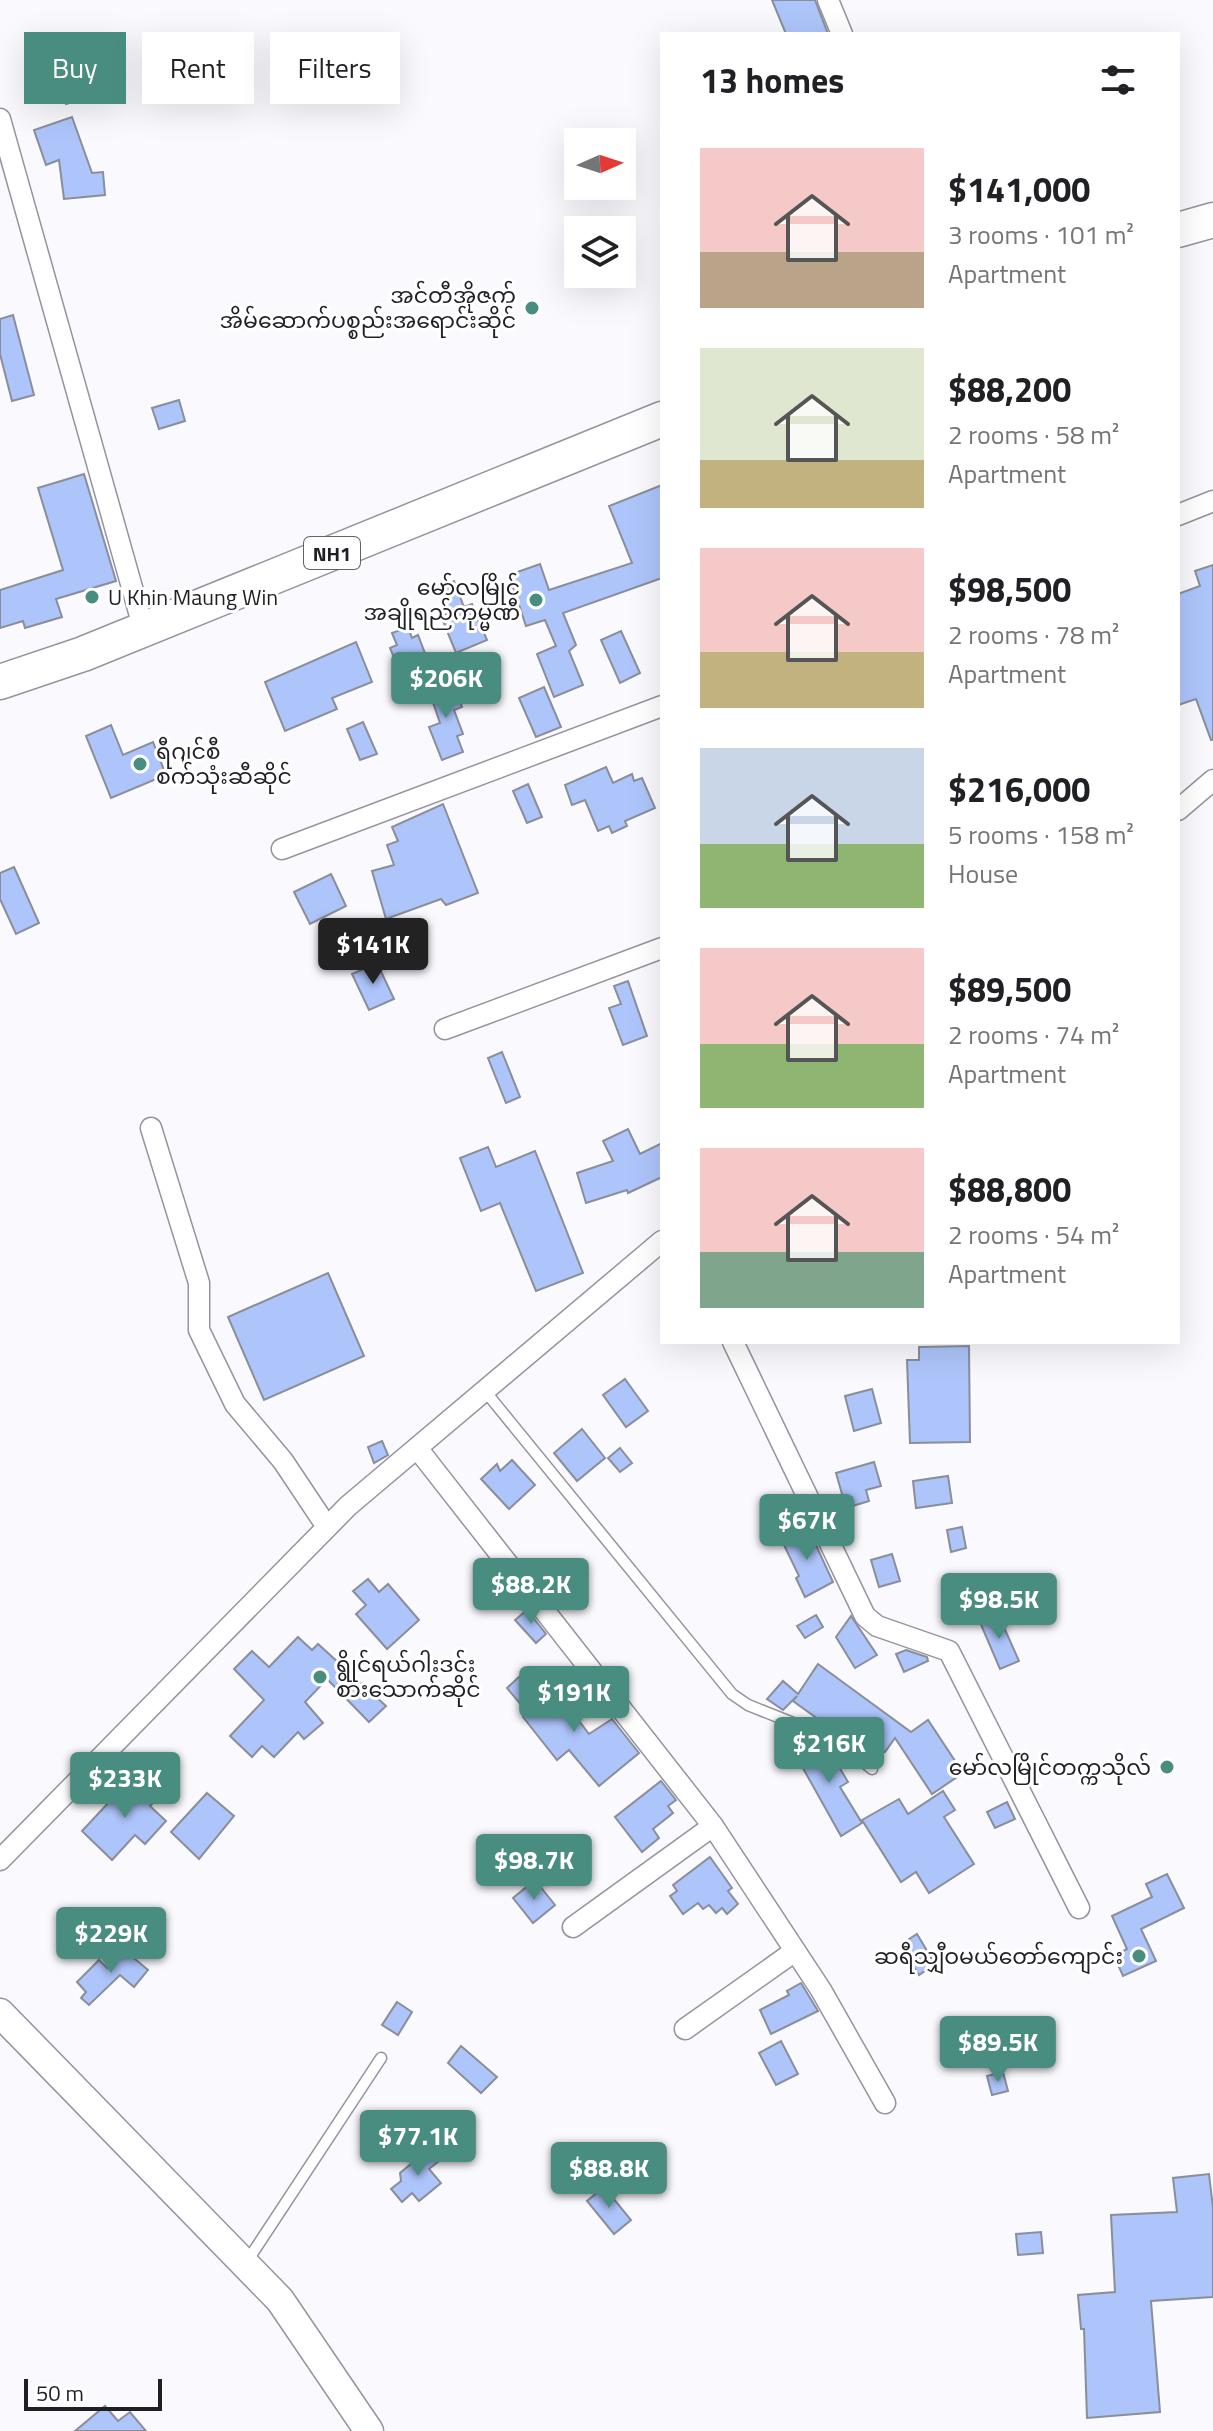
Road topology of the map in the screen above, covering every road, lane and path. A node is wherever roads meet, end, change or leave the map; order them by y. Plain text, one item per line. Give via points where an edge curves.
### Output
1 (828, 0) edge
2 (841, 32) edge
3 (0, 119) edge
4 (660, 420) edge
5 (1213, 501) edge
6 (1180, 514) edge
7 (144, 630) junction
8 (0, 682) edge
9 (660, 707) edge
10 (1213, 780) edge
11 (1180, 808) edge
12 (282, 849) dead end
13 (660, 949) edge
14 (445, 1029) dead end
15 (151, 1128) dead end
16 (660, 1243) edge
17 (734, 1344) edge
18 (485, 1391) junction
19 (417, 1448) junction
20 (327, 1527) junction
21 (872, 1769) dead end
22 (713, 1826) junction
23 (0, 1860) edge
24 (1079, 1908) dead end
25 (573, 1927) dead end
26 (795, 1951) junction
27 (0, 2013) edge
28 (685, 2029) dead end
29 (381, 2058) dead end
30 (885, 2103) dead end
31 (245, 2263) junction
32 (369, 2431) edge

1 - 2 street
3 - 7 street
4 - 7 highway, NH1
5 - 6 street
7 - 8 highway, NH1
9 - 12 street
10 - 11 street
13 - 14 street
15 - 20 street via 199,1283 199,1330 235,1404 283,1461
16 - 18 street
17 - 24 street via 865,1616 877,1626 949,1651
18 - 19 street
18 - 21 lane via 732,1694 838,1741
19 - 20 street
19 - 22 street
20 - 23 street
22 - 25 street
22 - 26 street
26 - 28 street
26 - 30 street
27 - 31 main road
29 - 31 lane
31 - 32 main road via 280,2300

